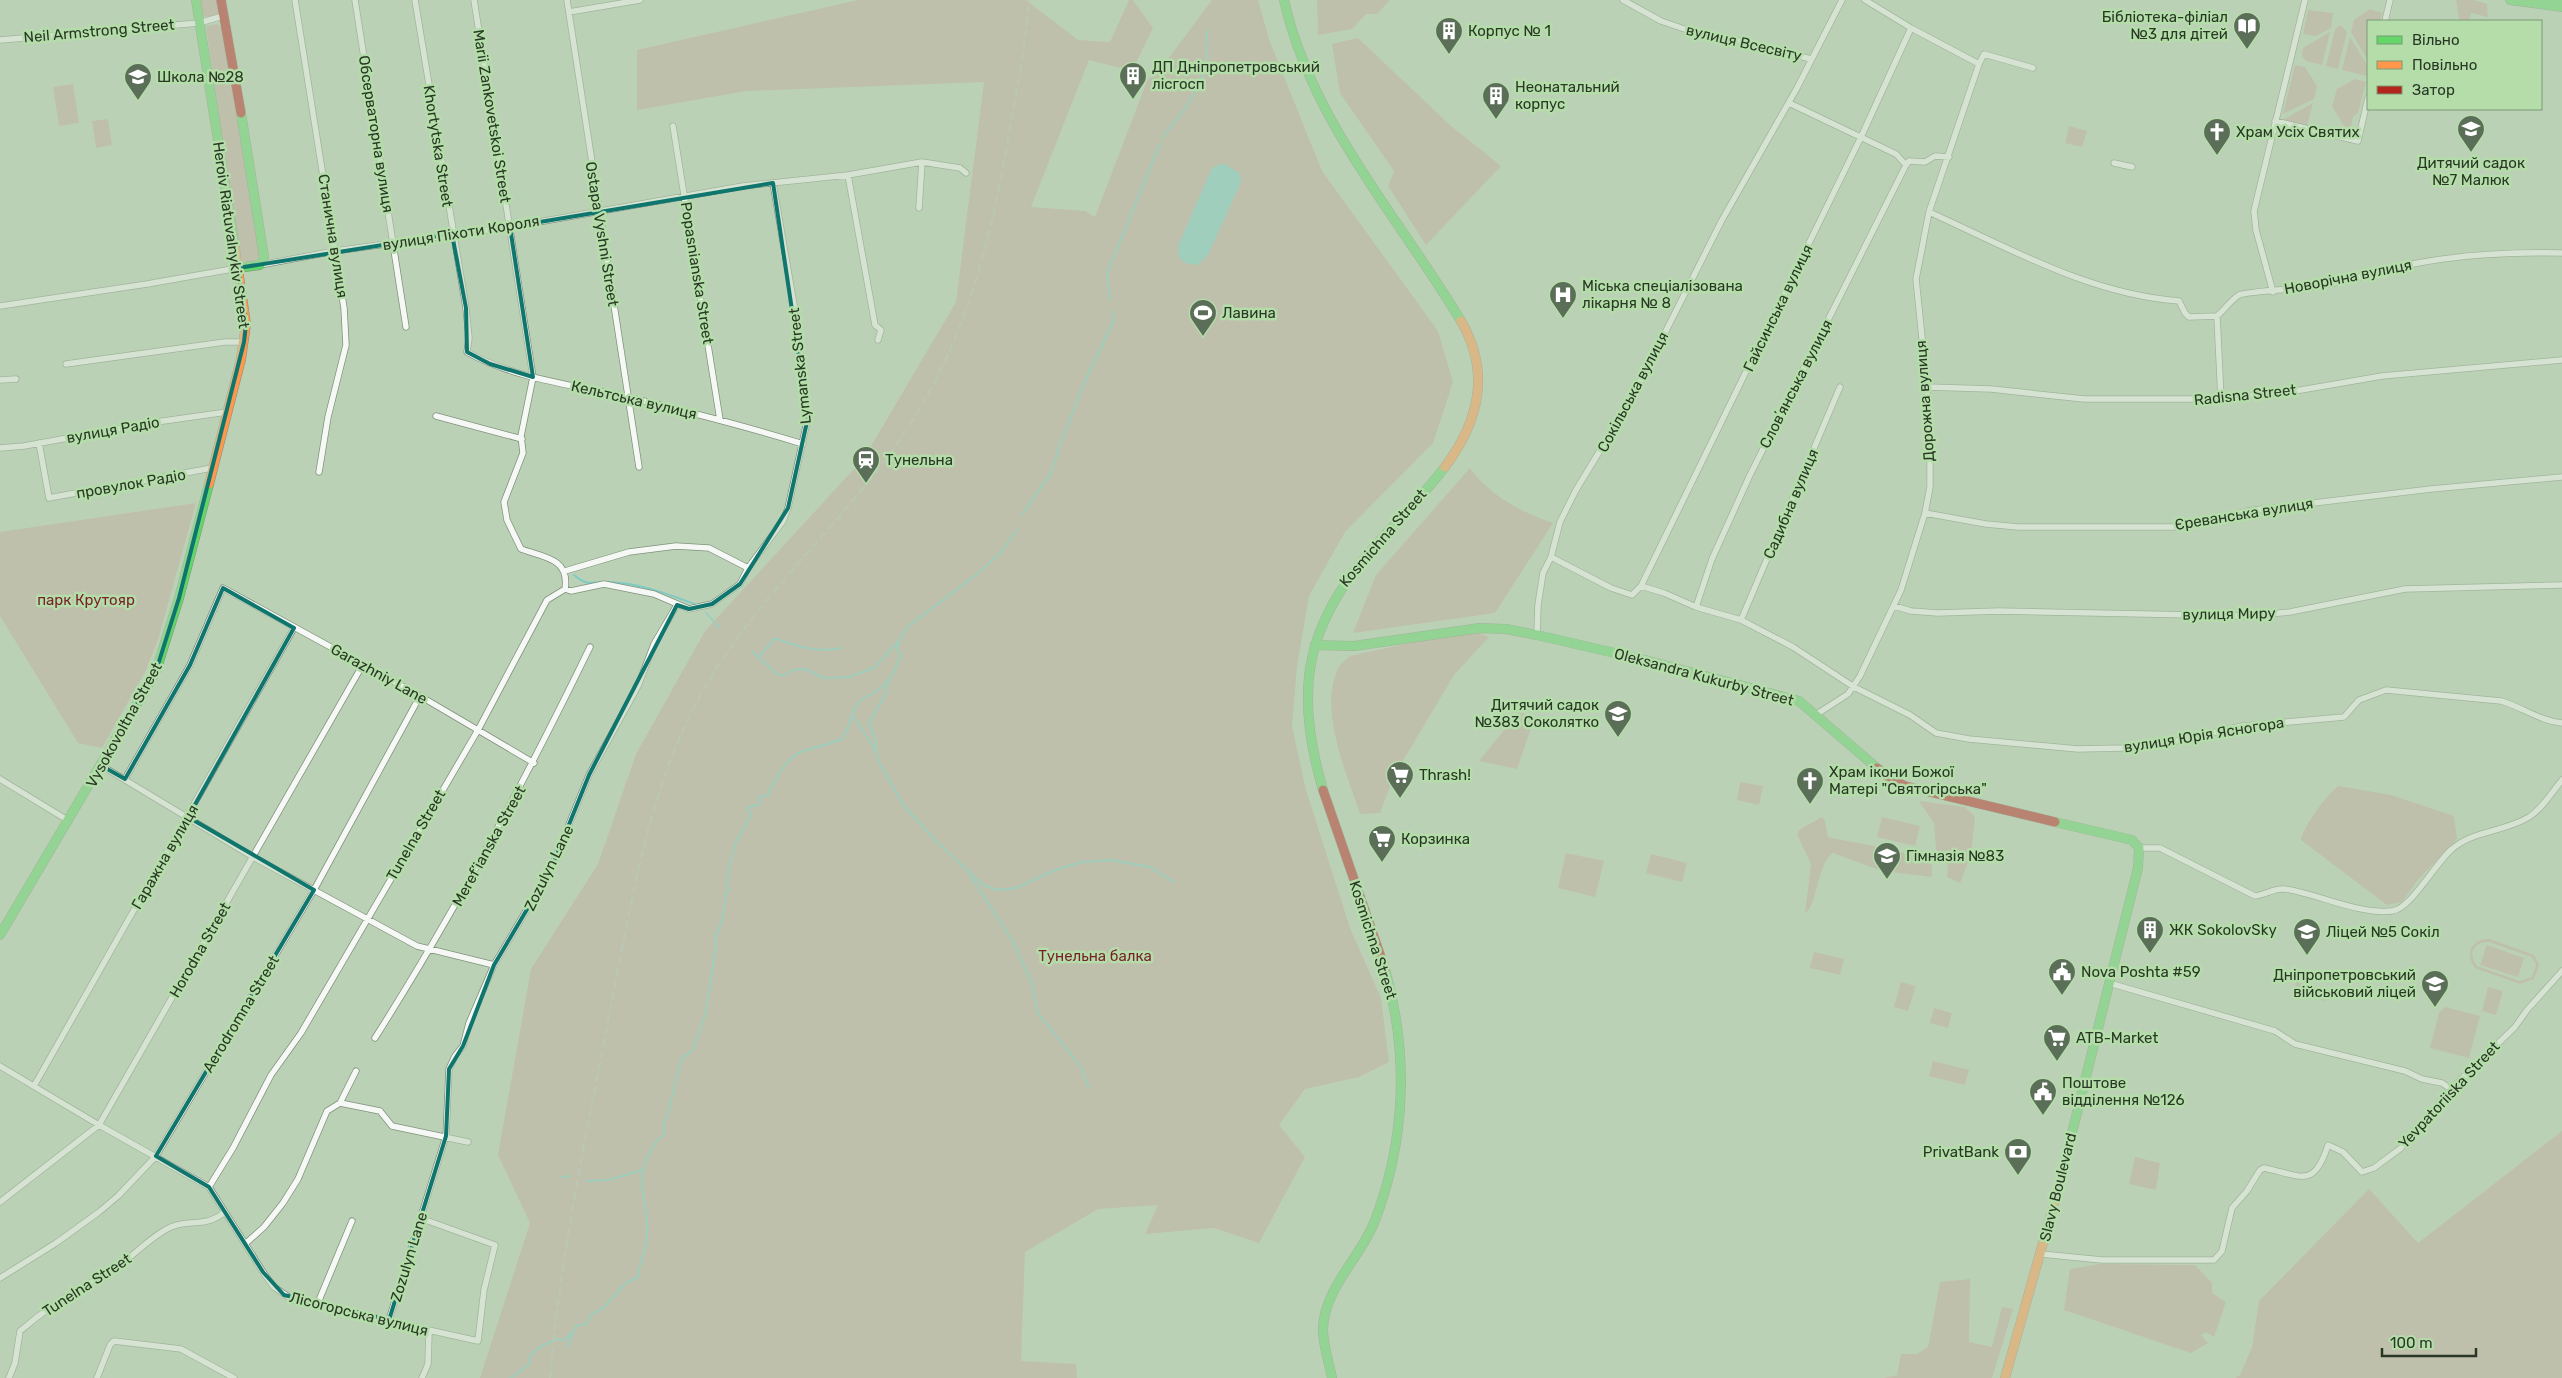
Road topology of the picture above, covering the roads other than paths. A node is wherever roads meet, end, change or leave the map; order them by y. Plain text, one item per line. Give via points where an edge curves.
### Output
1 (196, 0) edge
2 (221, 0) edge
3 (295, 0) edge
4 (355, 0) edge
5 (415, 0) edge
6 (474, 0) edge
7 (567, 0) edge
8 (640, 0) edge
9 (1284, 0) edge
10 (1623, 0) edge
11 (1842, 0) edge
12 (1865, 0) edge
13 (2305, 0) edge
14 (2390, 0) edge
15 (2510, 0) edge
16 (2544, 0) edge
17 (2562, 1) edge
18 (2562, 7) edge
19 (569, 12) junction
20 (223, 16) junction
21 (2386, 20) edge
22 (199, 23) junction
23 (1911, 28) junction
24 (0, 40) edge
25 (1811, 59) junction
26 (1979, 64) junction
27 (2033, 68) dead end
28 (2367, 102) edge
29 (1789, 103) junction
30 (2275, 121) junction
31 (673, 126) dead end
32 (1861, 137) junction
33 (1949, 157) junction
34 (922, 162) junction
35 (2114, 163) dead end
36 (1906, 165) junction
37 (2132, 167) dead end
38 (966, 173) dead end
39 (848, 175) junction
40 (773, 183) junction
41 (684, 197) junction
42 (919, 208) dead end
43 (598, 211) junction
44 (1930, 212) junction
45 (510, 227) junction
46 (452, 234) junction
47 (393, 244) junction
48 (335, 251) junction
49 (2562, 253) edge
50 (260, 265) junction
51 (238, 268) junction
52 (2273, 292) junction
53 (0, 306) edge
54 (2217, 316) junction
55 (406, 326) dead end
56 (878, 340) dead end
57 (244, 342) junction
58 (467, 352) joint
59 (2562, 360) edge
60 (66, 364) dead end
61 (533, 377) junction
62 (16, 379) dead end
63 (0, 380) edge
64 (1840, 387) dead end
65 (1927, 387) junction
66 (628, 397) junction
67 (2222, 399) junction
68 (227, 412) junction
69 (436, 416) dead end
70 (720, 420) junction
71 (522, 439) junction
72 (39, 443) junction
73 (803, 444) junction
74 (0, 448) edge
75 (639, 467) dead end
76 (212, 468) junction
77 (319, 472) dead end
78 (2562, 477) edge
79 (1925, 513) junction
80 (1551, 557) junction
81 (748, 568) junction
82 (564, 571) junction
83 (2562, 584) edge
84 (1641, 586) junction
85 (223, 588) joint
86 (565, 589) junction
87 (677, 605) junction
88 (1894, 606) junction
89 (1696, 607) junction
90 (1741, 620) junction
91 (294, 628) junction
92 (1537, 634) junction
93 (1315, 645) junction
94 (590, 647) dead end
95 (362, 666) junction
96 (1854, 687) junction
97 (420, 696) junction
98 (1817, 714) junction
99 (2562, 723) edge
100 (478, 730) junction
101 (534, 763) junction
102 (102, 766) junction
103 (0, 778) edge
104 (125, 779) junction
105 (2562, 780) edge
106 (188, 817) junction
107 (69, 821) junction
108 (2140, 848) junction
109 (253, 857) junction
110 (314, 890) junction
111 (367, 918) junction
112 (0, 936) edge
113 (431, 950) junction
114 (494, 965) junction
115 (2562, 971) edge
116 (2109, 983) junction
117 (375, 1038) dead end
118 (0, 1066) edge
119 (356, 1071) dead end
120 (34, 1086) junction
121 (2450, 1089) junction
122 (340, 1103) junction
123 (99, 1125) junction
124 (446, 1136) junction
125 (468, 1142) dead end
126 (156, 1156) junction
127 (209, 1187) junction
128 (0, 1202) edge
129 (225, 1212) junction
130 (420, 1218) junction
131 (352, 1221) dead end
132 (245, 1244) junction
133 (2041, 1254) junction
134 (0, 1278) edge
135 (317, 1305) junction
136 (389, 1320) junction
137 (429, 1332) junction
138 (10, 1378) edge
139 (96, 1378) edge
140 (234, 1378) edge
141 (422, 1378) edge
142 (1332, 1378) edge
143 (2004, 1378) edge

1 - 22 main road, Heroiv Riatuvalnykiv Street
2 - 20 main road, Heroiv Riatuvalnykiv Street
3 - 48 street, Станична вулиця
4 - 47 street, Обсерваторна вулиця
5 - 46 street, Khortytska Street
6 - 45 street, Marii Zankovetskoi Street
7 - 19 street, Ostapa Vyshni Street
8 - 19 street
9 - 93 main road, Kosmichna Street via 1298,55 1316,95 1466,330 1478,358 1480,377 1477,409 1462,445 1341,585
10 - 25 street, вулиця Всесвіту via 1661,21 1696,33
11 - 25 street, Сокільська вулиця
12 - 23 street
13 - 30 street
14 - 21 street
15 - 18 main road
16 - 17 main road
19 - 43 street, Ostapa Vyshni Street
20 - 22 street, Neil Armstrong Street
20 - 50 main road, Heroiv Riatuvalnykiv Street via 264,249
22 - 24 street, Neil Armstrong Street
22 - 51 main road, Heroiv Riatuvalnykiv Street
23 - 26 street
23 - 32 street, Гайсинська вулиця
25 - 29 street, Сокільська вулиця
26 - 27 street via 1984,54
26 - 33 street, Дорожна вулиця
28 - 30 street via 2358,141
29 - 32 street
29 - 80 street, Сокільська вулиця via 1722,220 1632,398 1576,490 1560,522
30 - 52 street via 2254,212
31 - 41 street, Popasnianska Street
32 - 36 street via 1896,154
32 - 84 street, Гайсинська вулиця
33 - 36 street via 1935,156 1925,162 1909,161
33 - 44 street, Дорожна вулиця
34 - 38 street, вулиця Піхоти Короля via 960,168
34 - 39 street, вулиця Піхоти Короля
34 - 42 street
35 - 37 street
36 - 89 street, Словʼянська вулиця via 1750,475 1712,559
39 - 40 street, вулиця Піхоти Короля
39 - 56 street via 875,325 881,330
40 - 41 street, вулиця Піхоти Короля
40 - 73 street, Lymanska Street via 805,381 808,417
41 - 43 street, вулиця Піхоти Короля
41 - 70 street, Popasnianska Street
43 - 45 street, вулиця Піхоти Короля
43 - 66 street, Ostapa Vyshni Street
44 - 54 street via 2087,282 2145,298 2179,301 2190,317
44 - 65 street, Дорожна вулиця via 1916,279
45 - 46 street, вулиця Піхоти Короля
45 - 61 street, Marii Zankovetskoi Street
46 - 47 street, вулиця Піхоти Короля
46 - 58 street, Khortytska Street via 466,308
47 - 48 street, вулиця Піхоти Короля
47 - 55 street, Обсерваторна вулиця
48 - 50 street, вулиця Піхоти Короля
48 - 77 street, Станична вулиця via 346,345 328,417
49 - 52 street, Новорічна вулиця via 2517,252 2454,257 2326,285
50 - 51 main road, вулиця Піхоти Короля
51 - 53 street, вулиця Піхоти Короля
51 - 57 main road, Heroiv Riatuvalnykiv Street via 246,324
52 - 54 street, Новорічна вулиця via 2240,295
54 - 67 street
57 - 60 street
57 - 68 main road, Heroiv Riatuvalnykiv Street
58 - 61 street, Кельтська вулиця via 490,364
59 - 67 street, Radisna Street via 2382,376
61 - 66 street, Кельтська вулиця
61 - 71 street, Marii Zankovetskoi Street
62 - 63 street
64 - 90 street, Садибна вулиця
65 - 67 street, Radisna Street via 1991,389 2084,399
65 - 79 street, Дорожна вулиця via 1930,487
66 - 70 street, Кельтська вулиця
66 - 75 street, Ostapa Vyshni Street
68 - 72 street, вулиця Радіо
68 - 76 main road, Heroiv Riatuvalnykiv Street
69 - 71 street
70 - 73 street, Кельтська вулиця
71 - 82 street, Marii Zankovetskoi Street via 523,453 506,494 507,520 521,549 547,557
72 - 74 street, вулиця Радіо
72 - 76 street, провулок Радіо via 49,498
73 - 81 street, Lymanska Street via 783,521
76 - 102 main road, Vysokovoltna Street via 165,647 151,681
78 - 79 street, Єреванська вулиця via 2247,511 2176,527 2018,526
79 - 88 street, Дорожна вулиця
80 - 84 street via 1611,588 1632,595
80 - 92 street, Сокільська вулиця via 1539,592
81 - 82 street via 709,548 676,546 629,552
81 - 87 street, Lymanska Street via 740,584 712,604 689,609
82 - 86 street
83 - 88 street, вулиця Миру via 2405,589 2290,612 2245,616 1999,611 1938,613
84 - 89 street, вулиця Юрія Ясногора
85 - 91 street, Garazhniy Lane
85 - 104 street, Vysokovoltna Street via 190,665
86 - 87 street via 571,591 604,584 654,594
86 - 100 street, Tunelna Street via 543,605
87 - 114 street, Zozulyn Lane via 654,644 638,686 598,756 551,869
88 - 96 street, Дорожна вулиця
89 - 90 street, вулиця Юрія Ясногора
90 - 96 street, вулиця Юрія Ясногора via 1793,647
91 - 95 street, Garazhniy Lane
91 - 106 street, Гаражна вулиця
92 - 93 main road, Oleksandra Kukurby Street via 1480,628 1354,646
92 - 98 main road, Oleksandra Kukurby Street via 1787,696
93 - 142 main road, Kosmichna Street via 1306,711 1311,755 1388,979 1397,1022 1402,1097 1383,1193 1372,1226 1333,1296 1324,1321
94 - 101 street, Meref’ianska Street
95 - 97 street, Garazhniy Lane
95 - 109 street, Horodna Street
96 - 98 street, Дорожна вулиця
96 - 99 street, вулиця Юрія Ясногора via 1910,715 1936,733 2078,749 2159,744 2242,726 2344,717 2359,700 2386,690 2501,702
97 - 100 street, Garazhniy Lane
97 - 110 street, Aerodromna Street
98 - 108 main road, Oleksandra Kukurby Street via 1898,783 2123,836
100 - 101 street, Garazhniy Lane
100 - 111 street, Tunelna Street
101 - 113 street, Meref’ianska Street
102 - 104 street
102 - 107 main road, Vysokovoltna Street
103 - 107 street
104 - 106 street
105 - 108 street, Oleksandra Kukurby Street via 2528,818 2463,840 2400,908 2391,911 2326,901 2285,889 2255,896 2160,848
106 - 109 street
106 - 120 street, Гаражна вулиця
107 - 112 main road, Vysokovoltna Street
108 - 116 main road, Slavy Boulevard via 2138,868
109 - 110 street
109 - 123 street, Horodna Street
110 - 111 street
110 - 126 street, Aerodromna Street
111 - 113 street
111 - 127 street, Tunelna Street via 301,1033 271,1075
113 - 114 street
113 - 117 street, Meref’ianska Street
114 - 124 street, Zozulyn Lane via 469,1023 463,1046 448,1068
115 - 121 street, Yevpatoriiska Street via 2515,1027
116 - 121 street via 2275,1030 2296,1044 2405,1071 2442,1083
116 - 133 main road, Slavy Boulevard
118 - 120 street, Лісогорська вулиця
119 - 122 street
120 - 123 street, Лісогорська вулиця
121 - 133 street, Yevpatoriiska Street via 2401,1148 2367,1172 2362,1172 2342,1152 2328,1144 2318,1170 2310,1175 2304,1177 2264,1168 2260,1170 2232,1208 2222,1251 2214,1260 2102,1260
122 - 124 street via 380,1111 392,1126
122 - 132 street via 327,1111 298,1179 283,1203
123 - 126 street, Лісогорська вулиця
123 - 128 street, Horodna Street
124 - 125 street
124 - 130 street, Zozulyn Lane
126 - 127 street, Лісогорська вулиця
126 - 134 street, Aerodromna Street via 99,1212
127 - 129 street, Лісогорська вулиця
129 - 132 street, Лісогорська вулиця
129 - 138 street, Tunelna Street via 206,1223 182,1223 160,1232 138,1253 61,1299 35,1319 20,1331 16,1363
130 - 136 street, Zozulyn Lane
130 - 137 street, Лісогорська вулиця via 495,1245 484,1290 478,1342
131 - 135 street
132 - 135 street, Лісогорська вулиця via 263,1272 284,1295
133 - 143 main road, Slavy Boulevard
135 - 136 street, Лісогорська вулиця
136 - 137 street, Лісогорська вулиця
137 - 141 street via 428,1364
139 - 140 street via 110,1345 119,1340 181,1349

